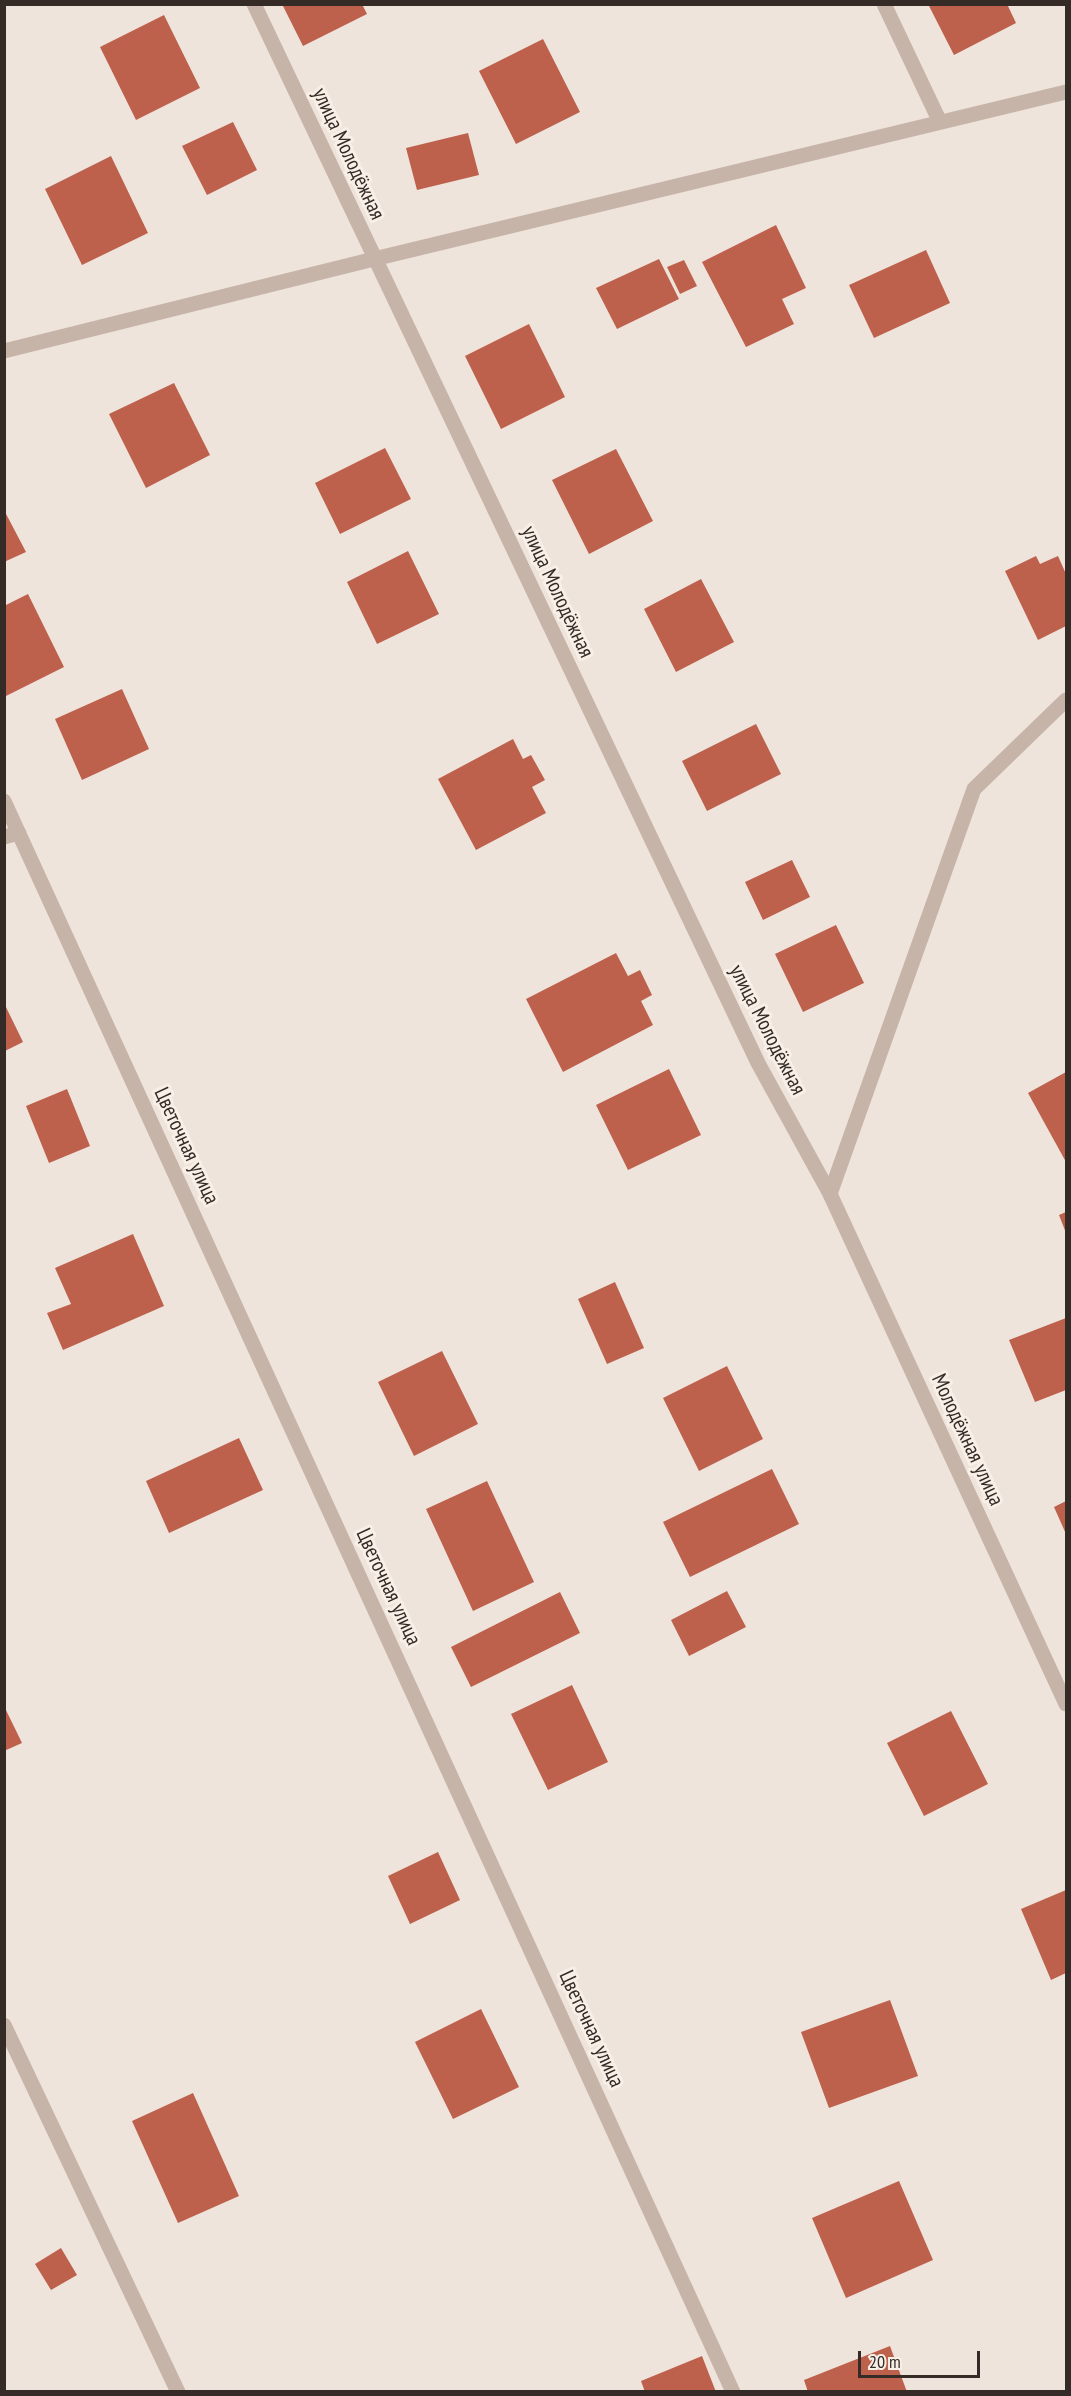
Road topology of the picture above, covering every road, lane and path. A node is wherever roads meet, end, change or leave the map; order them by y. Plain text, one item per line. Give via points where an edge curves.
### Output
1 (254, 4) edge
2 (884, 4) edge
3 (1066, 92) edge
4 (940, 122) junction
5 (374, 259) junction
6 (4, 351) edge
7 (1066, 700) edge
8 (4, 801) edge
9 (12, 835) edge
10 (830, 1194) junction
11 (1066, 1704) edge
12 (4, 2025) edge
13 (178, 2391) edge
14 (733, 2391) edge

1 - 5 street, улица Молодёжная
2 - 4 street
3 - 4 street
4 - 5 street
5 - 6 street
5 - 10 street, улица Молодёжная via 758,1064
7 - 10 street via 974,789
8 - 9 street, Цветочная улица
9 - 14 street, Цветочная улица
10 - 11 street, Молодёжная улица
12 - 13 street

